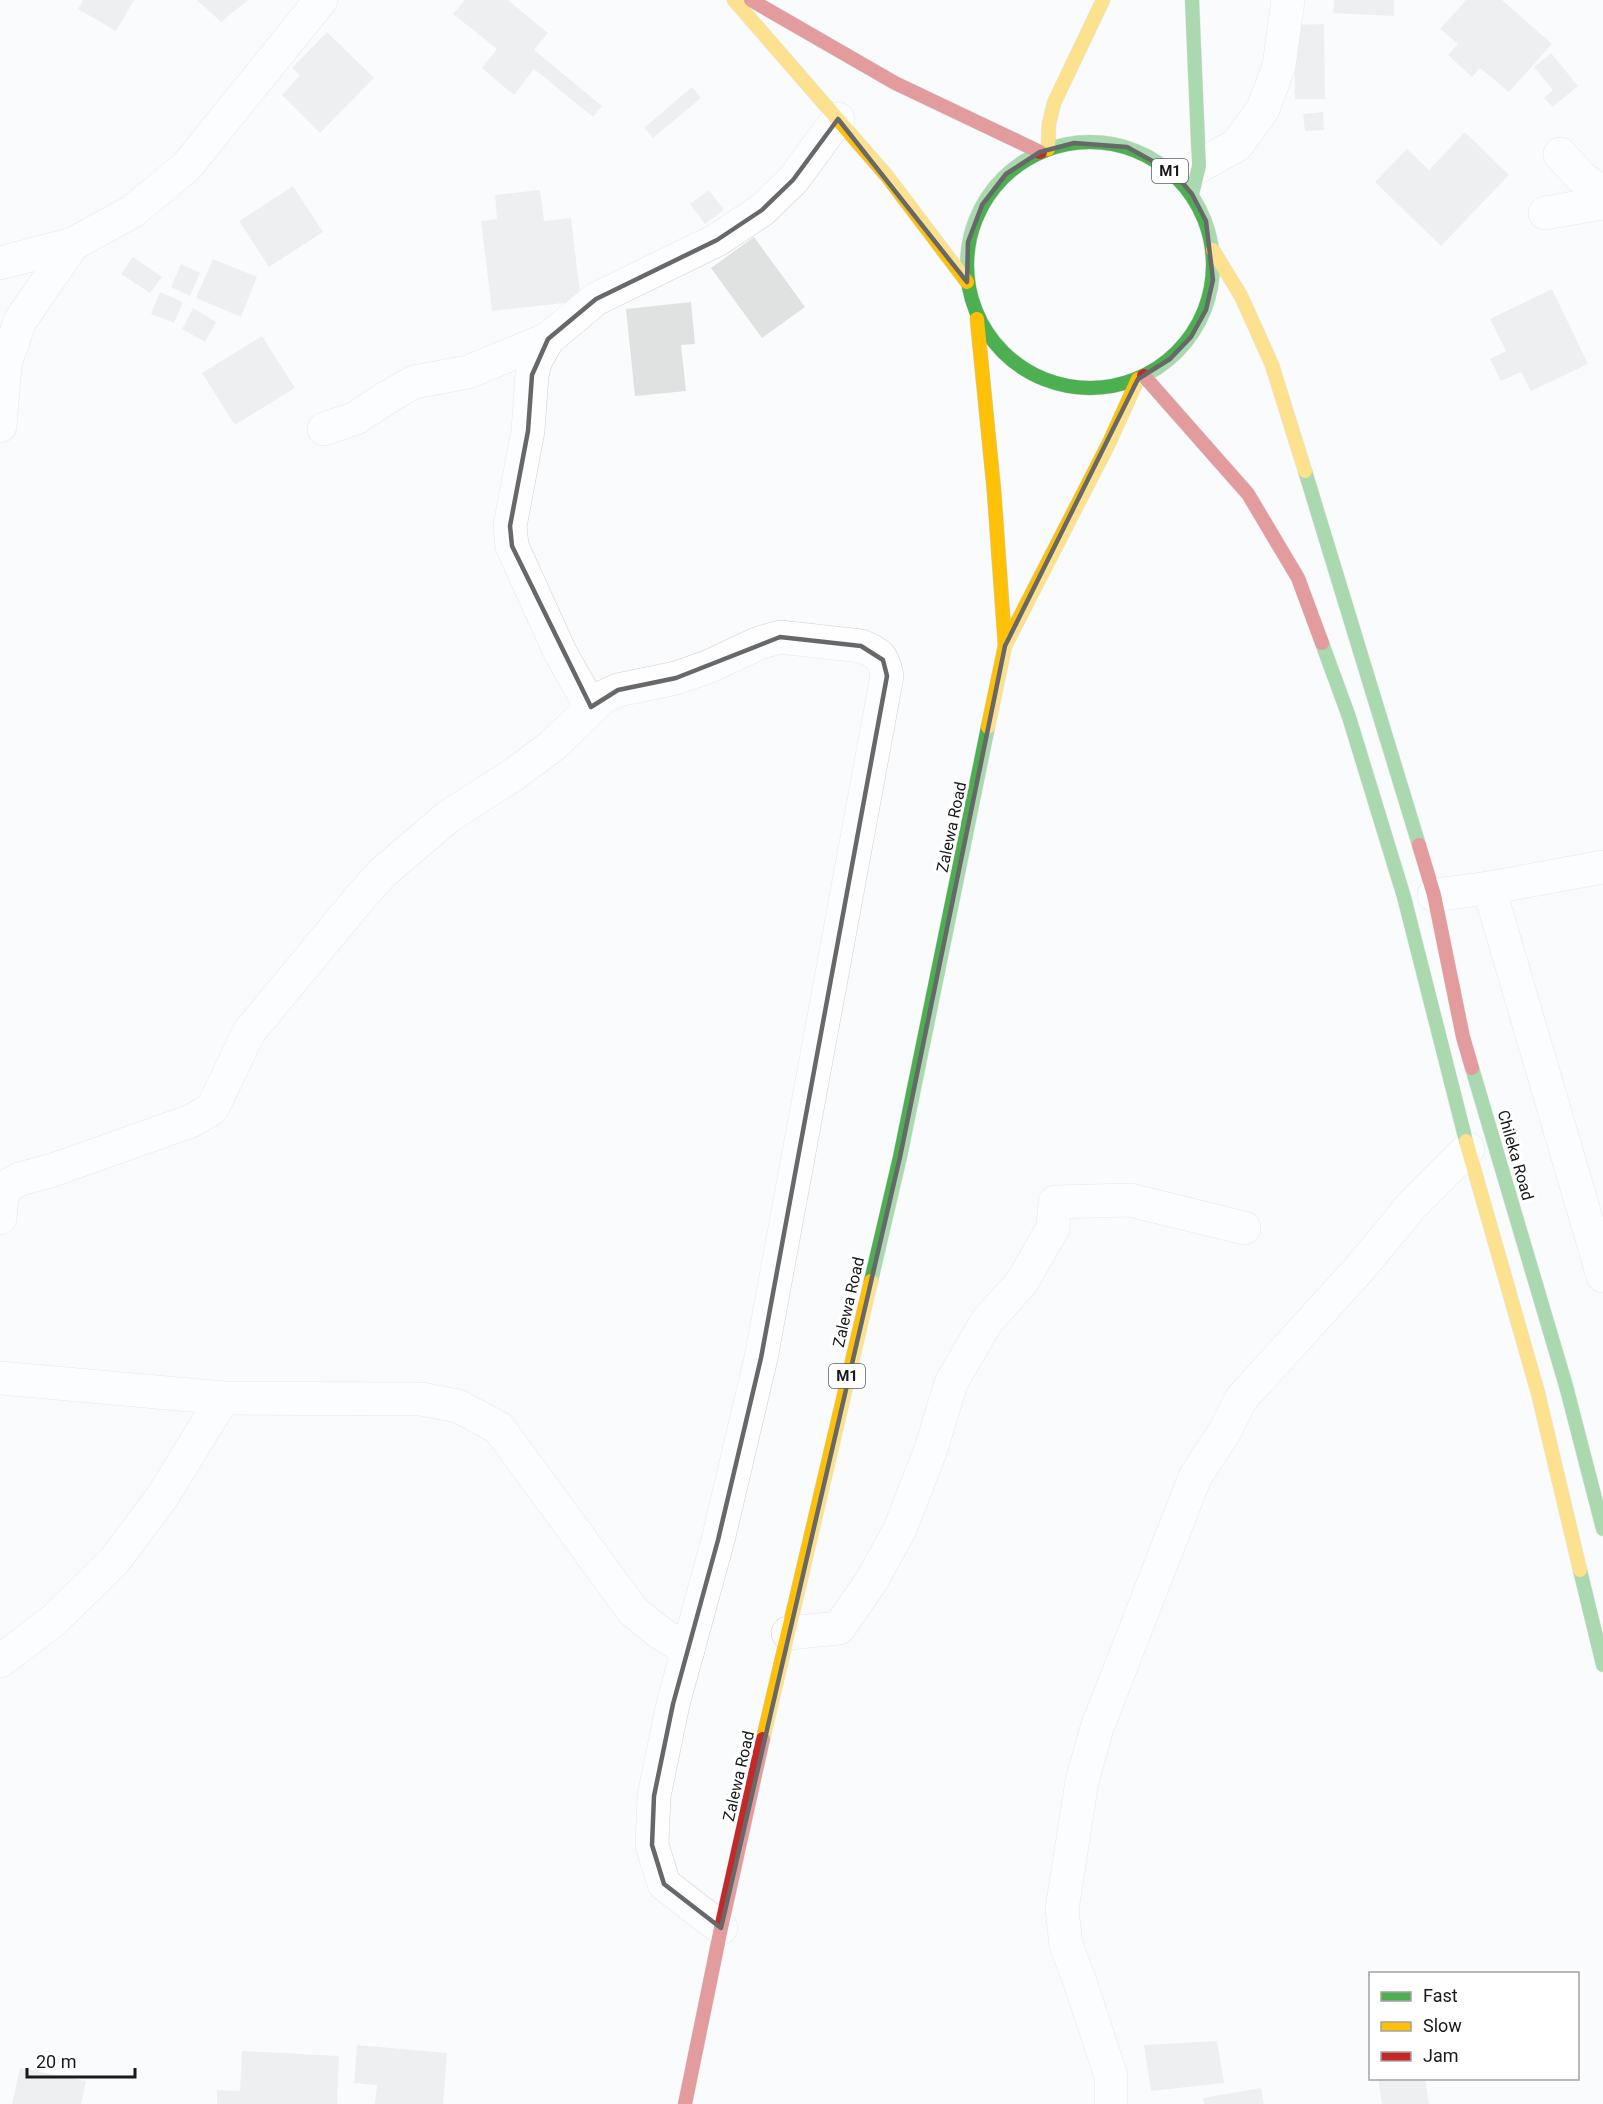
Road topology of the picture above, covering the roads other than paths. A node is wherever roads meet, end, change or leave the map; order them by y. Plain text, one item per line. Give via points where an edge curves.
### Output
1 (321, 0) edge
2 (734, 0) edge
3 (751, 0) edge
4 (1103, 0) edge
5 (1192, 0) edge
6 (1288, 0) edge
7 (838, 119) junction
8 (1044, 151) junction
9 (1560, 154) dead end
10 (1196, 180) junction
11 (1603, 194) edge
12 (1603, 203) edge
13 (1545, 213) dead end
14 (73, 244) junction
15 (1213, 250) junction
16 (0, 263) edge
17 (967, 282) junction
18 (977, 316) junction
19 (548, 339) junction
20 (1141, 377) junction
21 (0, 426) edge
22 (324, 429) dead end
23 (1005, 646) junction
24 (591, 707) junction
25 (1603, 867) edge
26 (1488, 888) junction
27 (1434, 895) junction
28 (1468, 1149) junction
29 (1, 1203) edge
30 (1244, 1228) dead end
31 (1603, 1276) edge
32 (0, 1378) edge
33 (223, 1398) junction
34 (1603, 1528) edge
35 (788, 1633) junction
36 (688, 1650) junction
37 (0, 1661) edge
38 (1603, 1665) edge
39 (721, 1928) junction
40 (685, 2104) edge
41 (1111, 2104) edge

1 - 14 street via 187,166 133,211
2 - 7 main road
3 - 8 main road via 895,83
4 - 8 main road via 1054,103
5 - 10 main road, M1
6 - 10 street via 1279,66 1263,110 1237,145
7 - 17 main road via 887,176
7 - 19 street via 793,180 762,210 717,240 596,299
8 - 10 main road, M1 via 1101,142 1127,147 1174,173
8 - 17 main road, M1 via 1006,174 982,205 968,242
9 - 11 street
10 - 15 main road, M1
12 - 13 street
14 - 16 street
14 - 21 street via 20,321 5,364
15 - 20 main road, M1 via 1213,280 1206,310 1191,337 1170,359
15 - 27 main road, Chileka Road via 1241,296 1272,365
17 - 18 main road, M1
18 - 20 main road, M1 via 1010,359 1058,384 1112,386
18 - 23 main road, Zalewa Road / M1
19 - 22 street via 468,372 414,382 356,418
19 - 24 street via 532,375 528,431 510,526 512,546 560,652
20 - 23 main road, Zalewa Road / M1
20 - 28 main road via 1248,494 1298,578 1349,717 1404,897
23 - 35 main road, Zalewa Road / M1 via 900,1157
24 - 29 street via 552,746 449,816 381,874 249,1032 212,1109 191,1121 20,1179 7,1186
24 - 36 street via 618,690 676,678 780,637 861,646 883,660 887,676 761,1359
25 - 26 street
26 - 27 street
26 - 31 street
27 - 34 main road, Chileka Road via 1463,1036 1566,1386
28 - 38 main road via 1538,1393
28 - 41 street via 1413,1204 1241,1399 1195,1477 1097,1728 1082,1781 1062,1909 1066,1945 1111,2076
30 - 35 street via 1130,1200 1055,1202 1053,1228 1022,1282 987,1322 951,1383 900,1529 872,1580 839,1629
32 - 33 street
33 - 36 street via 421,1398 458,1406 499,1428 633,1611
33 - 37 street via 162,1497 115,1560 54,1620
35 - 39 main road, Zalewa Road / M1
36 - 39 street via 654,1796 652,1845 664,1884
39 - 40 main road, Zalewa Road / M1

